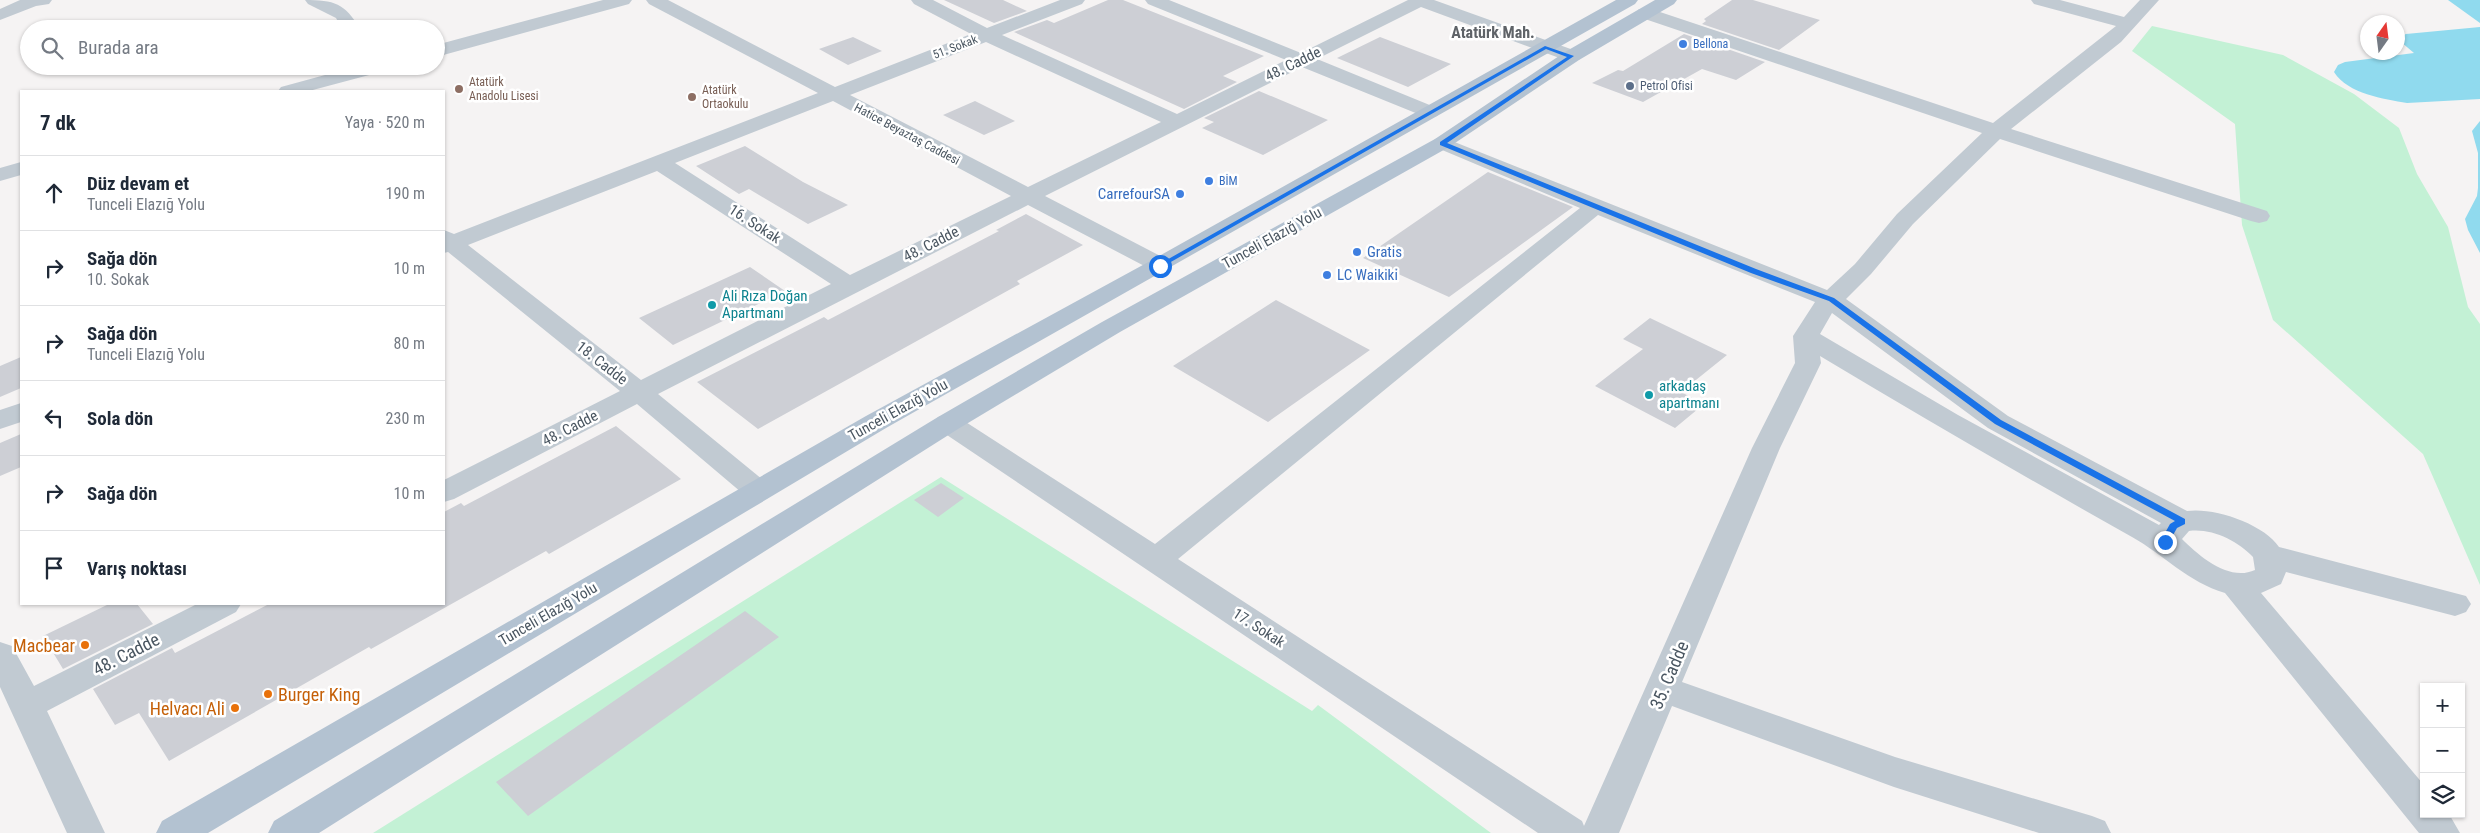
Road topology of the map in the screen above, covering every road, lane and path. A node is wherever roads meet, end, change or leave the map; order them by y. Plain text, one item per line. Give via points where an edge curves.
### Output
1 (35, 0) edge
2 (314, 0) edge
3 (623, 0) edge
4 (655, 0) edge
5 (920, 0) edge
6 (1076, 0) edge
7 (1154, 0) edge
8 (1668, 0) edge
9 (2040, 0) edge
10 (2150, 0) edge
11 (1419, 1) edge
12 (1637, 7) edge
13 (0, 15) edge
14 (346, 20) edge
15 (2128, 24) junction
16 (986, 35) junction
17 (1545, 48) junction
18 (445, 49) edge
19 (1572, 56) junction
20 (1302, 60) junction
21 (329, 75) edge
22 (291, 90) edge
23 (833, 95) junction
24 (1430, 112) junction
25 (1176, 121) junction
26 (1996, 131) junction
27 (1442, 143) junction
28 (660, 163) junction
29 (20, 168) edge
30 (0, 175) edge
31 (1026, 196) junction
32 (1597, 206) junction
33 (2259, 216) dead end
34 (446, 242) edge
35 (1160, 266) junction
36 (850, 285) junction
37 (1832, 300) junction
38 (1806, 336) junction
39 (639, 392) junction
40 (20, 412) edge
41 (0, 420) edge
42 (948, 423) junction
43 (445, 491) edge
44 (758, 491) junction
45 (2173, 532) junction
46 (2269, 556) junction
47 (1156, 560) junction
48 (2234, 583) junction
49 (2455, 604) dead end
50 (223, 605) edge
51 (0, 656) edge
52 (1663, 688) junction
53 (26, 705) junction
54 (2420, 807) edge
55 (2429, 818) edge
56 (86, 833) edge
57 (175, 833) edge
58 (287, 833) edge
59 (1569, 833) edge
60 (1600, 833) edge
61 (2092, 833) edge
62 (2441, 833) edge

1 - 13 street
2 - 14 street
3 - 18 street
4 - 23 street, Hatice Beyaztaş Caddesi
5 - 16 street
6 - 16 street, 51. Sokak
7 - 20 street
8 - 12 main road, Tunceli Elazığ Yolu
9 - 15 street
10 - 15 street
11 - 17 street
11 - 20 street, 48. Cadde
12 - 17 main road, Tunceli Elazığ Yolu
12 - 19 main road, Tunceli Elazığ Yolu
12 - 26 street
15 - 26 street via 2115,38
16 - 23 street, 51. Sokak
16 - 25 street
17 - 19 street
17 - 24 main road, Tunceli Elazığ Yolu
19 - 27 main road, Tunceli Elazığ Yolu
20 - 24 street
20 - 25 street, 48. Cadde
21 - 22 street
23 - 28 street, 51. Sokak
23 - 31 street, Hatice Beyaztaş Caddesi
24 - 35 main road, Tunceli Elazığ Yolu
25 - 31 street, 48. Cadde
26 - 33 street
26 - 37 street via 1905,219
27 - 32 street
27 - 42 main road, Tunceli Elazığ Yolu via 1111,327
28 - 34 street, 51. Sokak
28 - 36 street, 16. Sokak
29 - 30 street
31 - 35 street, Hatice Beyaztaş Caddesi
31 - 36 street, 48. Cadde
32 - 37 street
32 - 47 street
34 - 39 street, 18. Cadde
35 - 44 main road, Tunceli Elazığ Yolu via 876,422
36 - 39 street, 48. Cadde
37 - 38 street via 1822,309
37 - 45 street via 1998,422
38 - 45 street via 1948,421
38 - 52 street, 35. Cadde via 1808,363 1766,448
39 - 43 street, 48. Cadde
39 - 44 street, 18. Cadde
40 - 41 street
42 - 47 street, 17. Sokak
42 - 58 main road, Tunceli Elazığ Yolu
44 - 57 main road, Tunceli Elazığ Yolu
45 - 46 street via 2212,521 2229,526 2260,545
45 - 48 street via 2187,563 2201,572
46 - 48 street via 2273,567 2270,576 2262,582
46 - 49 street
47 - 59 street, 17. Sokak
48 - 54 street
50 - 53 street, 48. Cadde
51 - 53 street
52 - 60 street, 35. Cadde
52 - 61 street via 1894,772
53 - 56 street
55 - 62 street

